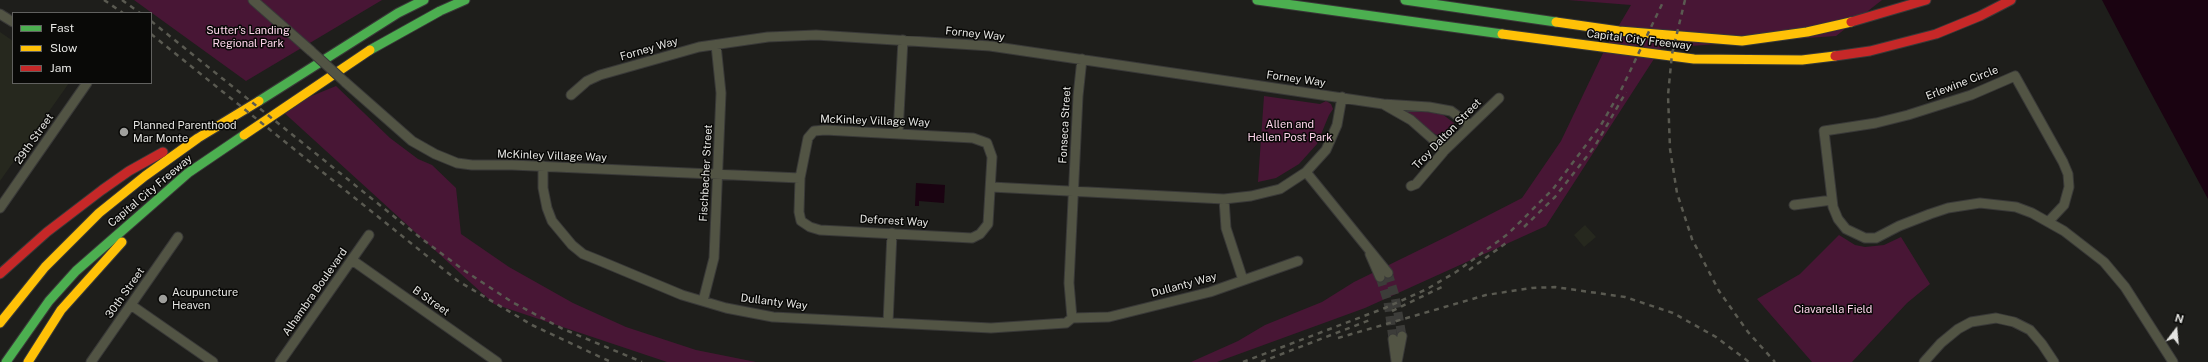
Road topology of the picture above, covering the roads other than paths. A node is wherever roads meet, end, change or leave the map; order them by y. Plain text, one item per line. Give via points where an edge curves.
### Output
1 (253, 0) edge
2 (424, 0) edge
3 (465, 0) edge
4 (1257, 0) edge
5 (1406, 0) edge
6 (1926, 0) edge
7 (2011, 0) edge
8 (0, 14) edge
9 (12, 21) edge
10 (903, 40) junction
11 (716, 45) junction
12 (1082, 59) junction
13 (86, 84) edge
14 (572, 95) dead end
15 (1342, 97) junction
16 (1499, 98) dead end
17 (1384, 104) junction
18 (1470, 125) junction
19 (246, 132) junction
20 (898, 133) junction
21 (198, 138) junction
22 (1445, 150) junction
23 (543, 166) junction
24 (1306, 172) junction
25 (717, 175) junction
26 (800, 178) junction
27 (1411, 186) dead end
28 (991, 187) junction
29 (1073, 193) junction
30 (1224, 199) junction
31 (1832, 200) junction
32 (1794, 205) dead end
33 (0, 208) edge
34 (2049, 221) junction
35 (892, 233) junction
36 (369, 235) dead end
37 (178, 237) dead end
38 (352, 260) junction
39 (1298, 261) dead end
40 (0, 274) edge
41 (1384, 275) tunnel mouth
42 (1243, 280) junction
43 (703, 301) junction
44 (131, 305) junction
45 (1072, 318) junction
46 (0, 323) edge
47 (888, 323) junction
48 (1398, 338) tunnel mouth
49 (6, 362) edge
50 (28, 362) edge
51 (91, 362) edge
52 (213, 362) edge
53 (280, 362) edge
54 (496, 362) edge
55 (1396, 362) edge
56 (1924, 362) edge
57 (2054, 362) edge
58 (2172, 362) edge

1 - 23 street, McKinley Village Way, bridge via 412,141 457,163
2 - 21 highway, Capital City Freeway via 398,13
3 - 19 highway, Capital City Freeway via 376,46
4 - 7 highway, Capital City Freeway via 1694,59 1754,61 1802,60 1870,51 1936,34
5 - 6 highway, Capital City Freeway via 1619,31 1742,41 1807,32 1867,19
8 - 9 street
10 - 11 street, Forney Way via 816,35 768,37
10 - 12 street, Forney Way via 990,46
10 - 20 street
11 - 14 street, Forney Way via 699,47 600,75 586,81
11 - 25 street, Fischbacher Street via 721,93
12 - 15 street, Forney Way
12 - 29 street, Fonseca Street
13 - 33 street, 29th Street
15 - 17 street, Forney Way
15 - 24 street via 1334,134 1326,150
16 - 18 street, Troy Dalton Street
17 - 18 street, Forney Way via 1450,111
17 - 22 street, Forney Way via 1411,120
18 - 22 street, Troy Dalton Street
19 - 49 highway, Capital City Freeway via 188,172 76,271 49,301
19 - 50 highway via 146,217 94,271 61,310
20 - 26 street, McKinley Village Way via 814,131 808,138 805,148
20 - 28 street, McKinley Village Way via 973,138 987,143 992,157
21 - 40 highway via 129,171 47,232
21 - 46 highway, Capital City Freeway via 99,213 45,267
22 - 27 street, Troy Dalton Street via 1416,184
23 - 25 street, McKinley Village Way
23 - 43 street, Dullanty Way via 543,188 547,208 552,221 572,245 583,254 658,286
24 - 30 street via 1280,189
24 - 41 street via 1366,244
25 - 26 street, McKinley Village Way
25 - 43 street, Fischbacher Street via 714,258
26 - 35 street, Deforest Way via 799,212 801,221 810,227 820,230
28 - 29 street
28 - 35 street, Deforest Way via 988,224 980,234 972,238
29 - 30 street
29 - 45 street via 1069,284
30 - 42 street via 1226,228
31 - 32 street
31 - 34 street, Erlewine Circle via 1835,213 1846,229 1865,238 1876,238 1915,219 1963,205 1994,203 2016,207
31 - 34 street, Erlewine Circle via 1824,131 1908,115 1971,95 2015,76 2068,174 2068,193 2064,205
34 - 58 street via 2091,251 2115,274
35 - 47 street
36 - 38 street, Alhambra Boulevard
37 - 44 street, 30th Street
38 - 53 street, Alhambra Boulevard
38 - 54 street, B Street
39 - 42 street, Dullanty Way
42 - 45 street, Dullanty Way via 1210,292 1109,317
43 - 47 street, Dullanty Way via 774,317
44 - 51 street, 30th Street
44 - 52 street
45 - 47 street, Dullanty Way via 1066,323 991,328
48 - 55 street
56 - 57 street via 1958,329 1970,322 1996,318 2014,322 2030,330

